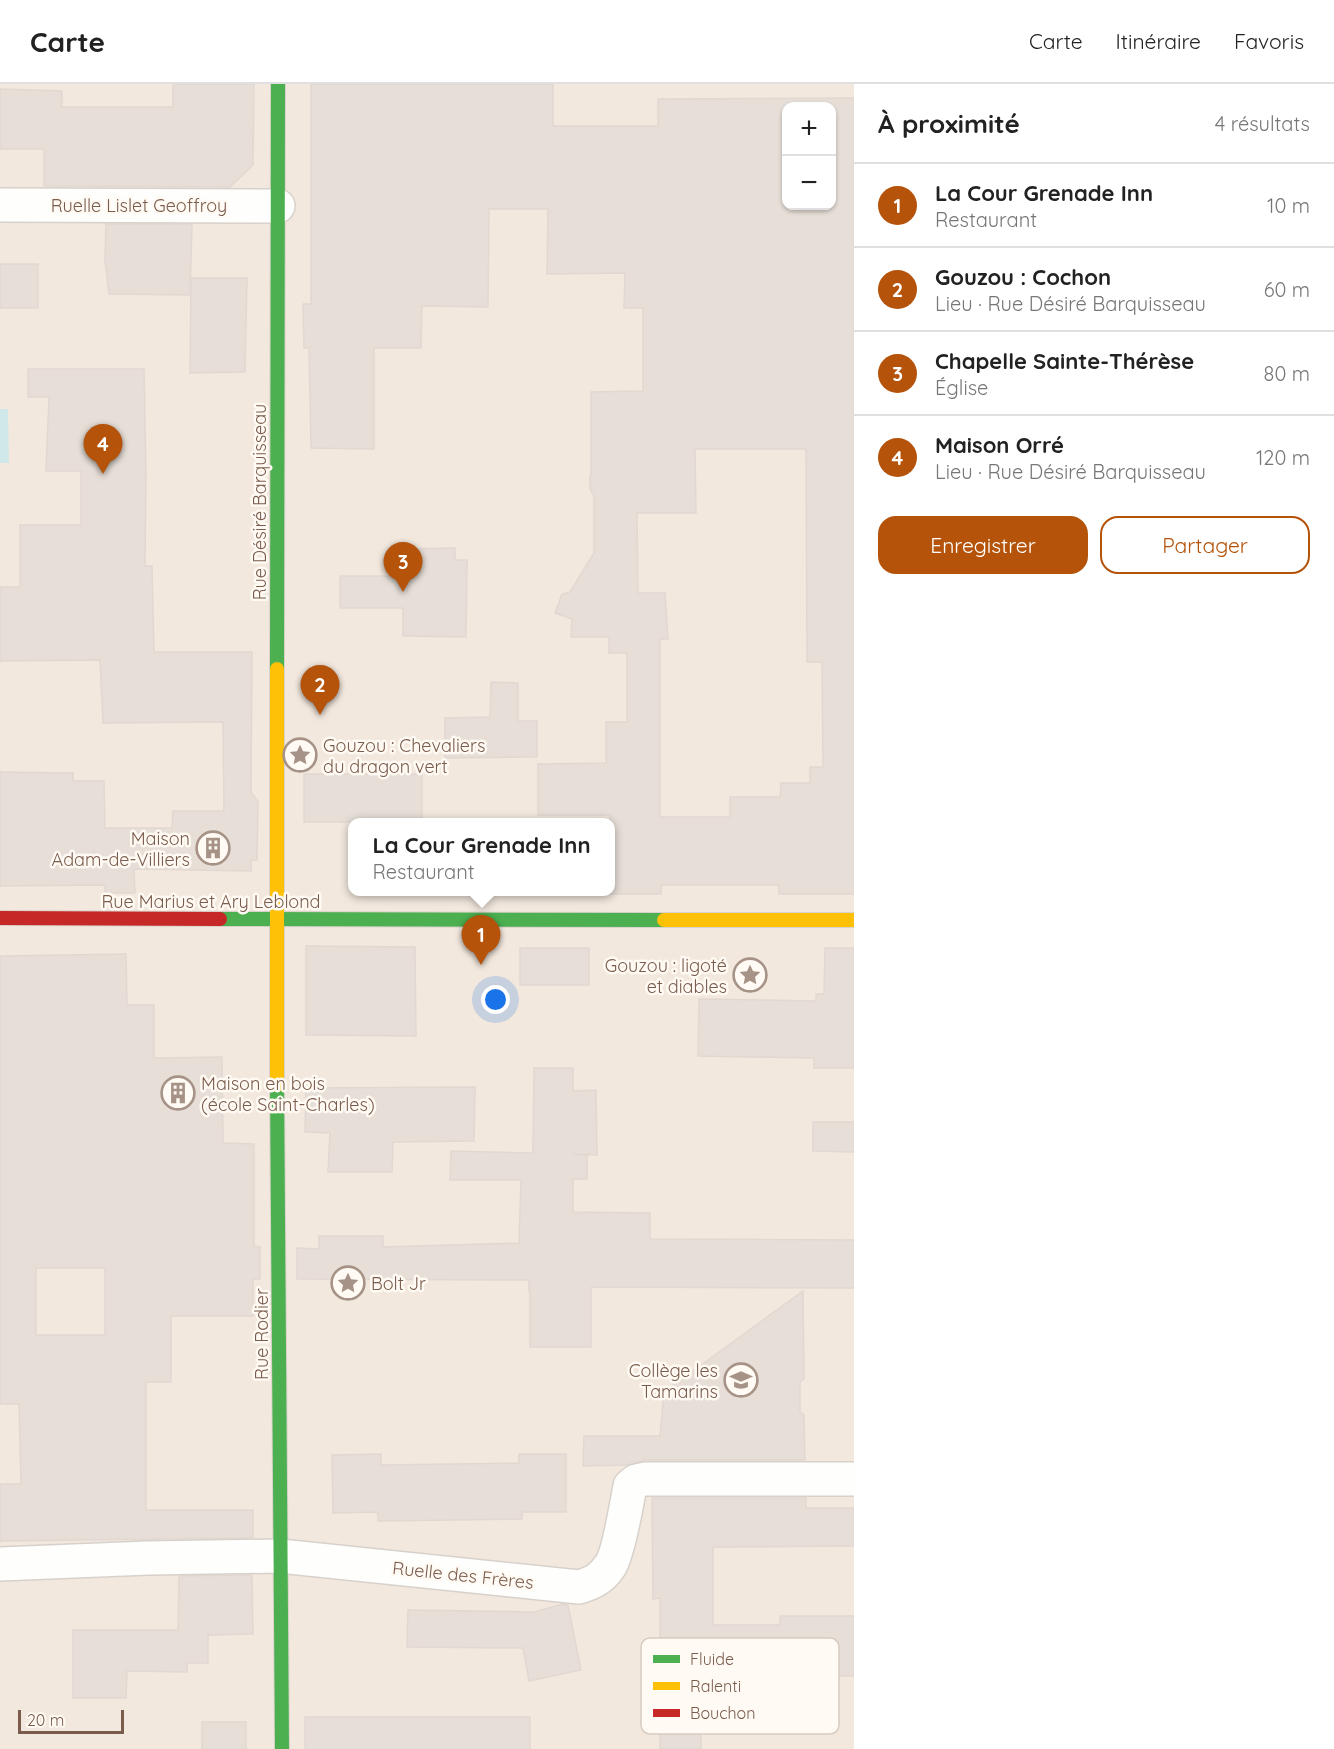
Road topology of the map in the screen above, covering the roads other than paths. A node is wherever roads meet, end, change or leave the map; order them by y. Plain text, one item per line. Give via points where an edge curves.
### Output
1 (278, 84) edge
2 (0, 205) edge
3 (278, 206) junction
4 (0, 918) edge
5 (276, 919) junction
6 (854, 920) edge
7 (854, 1479) edge
8 (280, 1556) junction
9 (0, 1564) edge
10 (282, 1749) edge

1 - 3 street, Rue Désiré Barquisseau
2 - 3 street, Ruelle Lislet Geoffroy
3 - 5 street, Rue Désiré Barquisseau
4 - 5 street, Rue Marius et Ary Leblond
5 - 6 street, Rue Marius et Ary Leblond
5 - 8 street, Rue Rodier
7 - 8 street, Ruelle des Frères via 636,1481 630,1486 612,1564 592,1584 579,1587
8 - 9 street, Ruelle des Frères
8 - 10 street, Rue Rodier

